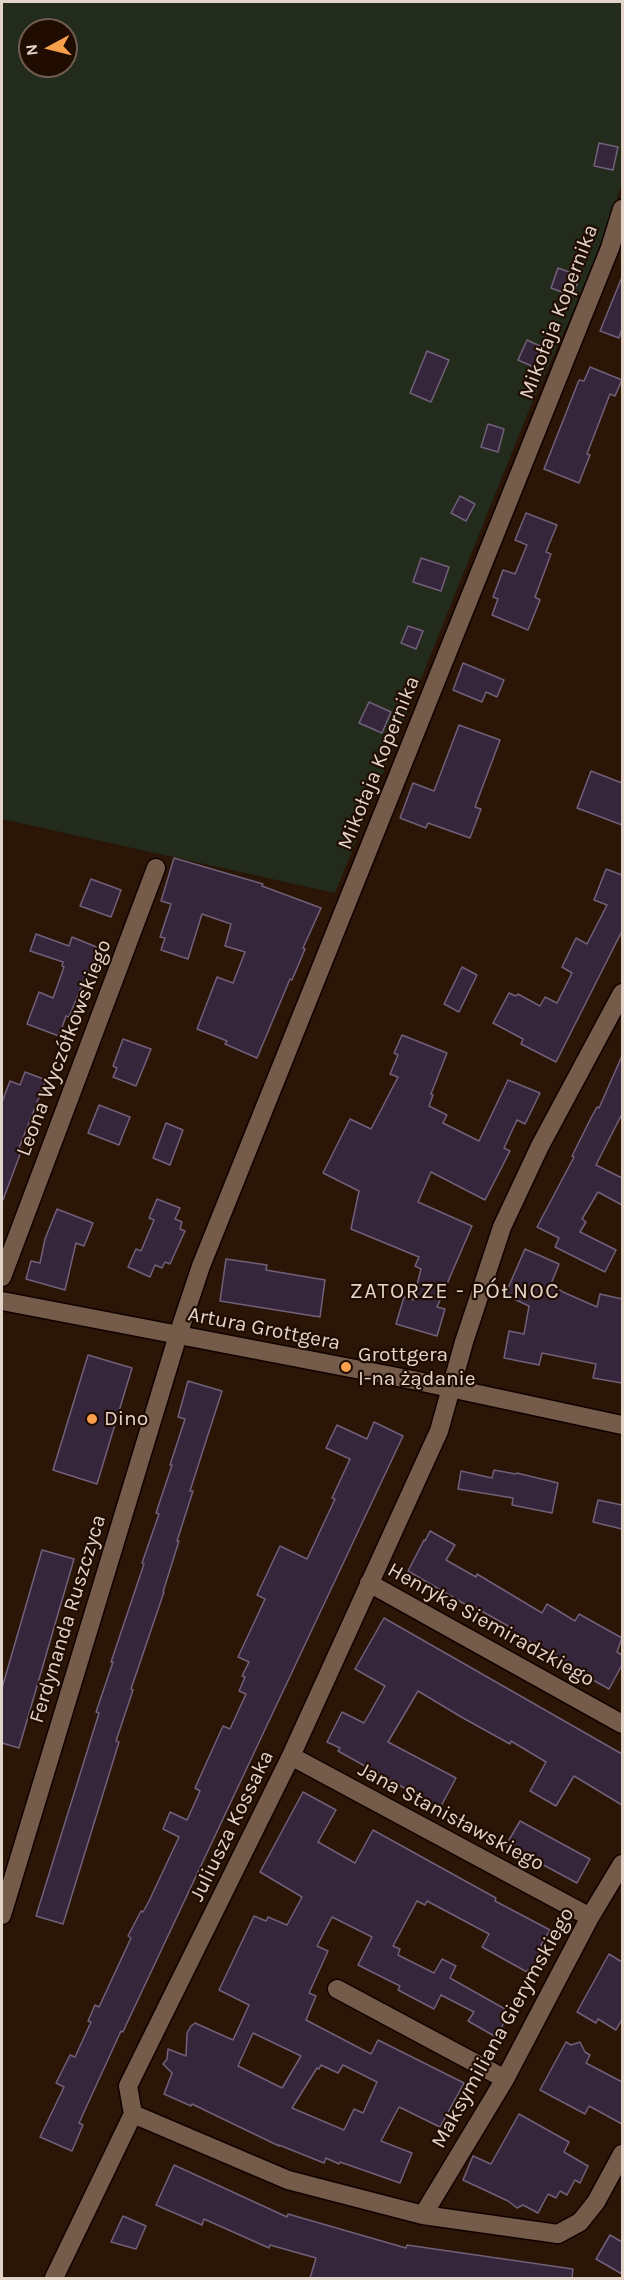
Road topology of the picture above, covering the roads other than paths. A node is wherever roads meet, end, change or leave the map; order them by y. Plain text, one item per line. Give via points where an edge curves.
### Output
1 (622, 208) edge
2 (616, 251) edge
3 (156, 868) dead end
4 (622, 993) edge
5 (2, 1277) edge
6 (2, 1301) edge
7 (178, 1335) junction
8 (452, 1388) junction
9 (622, 1425) edge
10 (369, 1583) junction
11 (622, 1724) edge
12 (291, 1756) junction
13 (622, 1863) edge
14 (2, 1915) edge
15 (590, 1917) junction
16 (337, 1989) dead end
17 (505, 2079) junction
18 (134, 2114) junction
19 (622, 2154) edge
20 (423, 2215) junction
21 (54, 2278) edge

1 - 2 street, Mikołaja Kopernika
2 - 7 street, Mikołaja Kopernika via 201,1266
3 - 5 street, Leona Wyczółkowskiego
4 - 8 street, Juliusza Kossaka via 540,1146 502,1227
6 - 7 street, Artura Grottgera
7 - 8 street, Artura Grottgera
7 - 14 street, Ferdynanda Ruszczyca
8 - 9 street, Artura Grottgera
8 - 10 street, Juliusza Kossaka via 439,1431
10 - 11 street, Henryka Siemiradzkiego
10 - 12 street, Juliusza Kossaka
12 - 15 street, Jana Stanisławskiego
12 - 18 street, Juliusza Kossaka via 128,2086
13 - 15 street, Maksymiliana Gierymskiego
15 - 17 street, Maksymiliana Gierymskiego
16 - 17 street
17 - 20 street, Maksymiliana Gierymskiego
18 - 20 street via 288,2180
18 - 21 street
19 - 20 street via 596,2202 580,2222 558,2234

